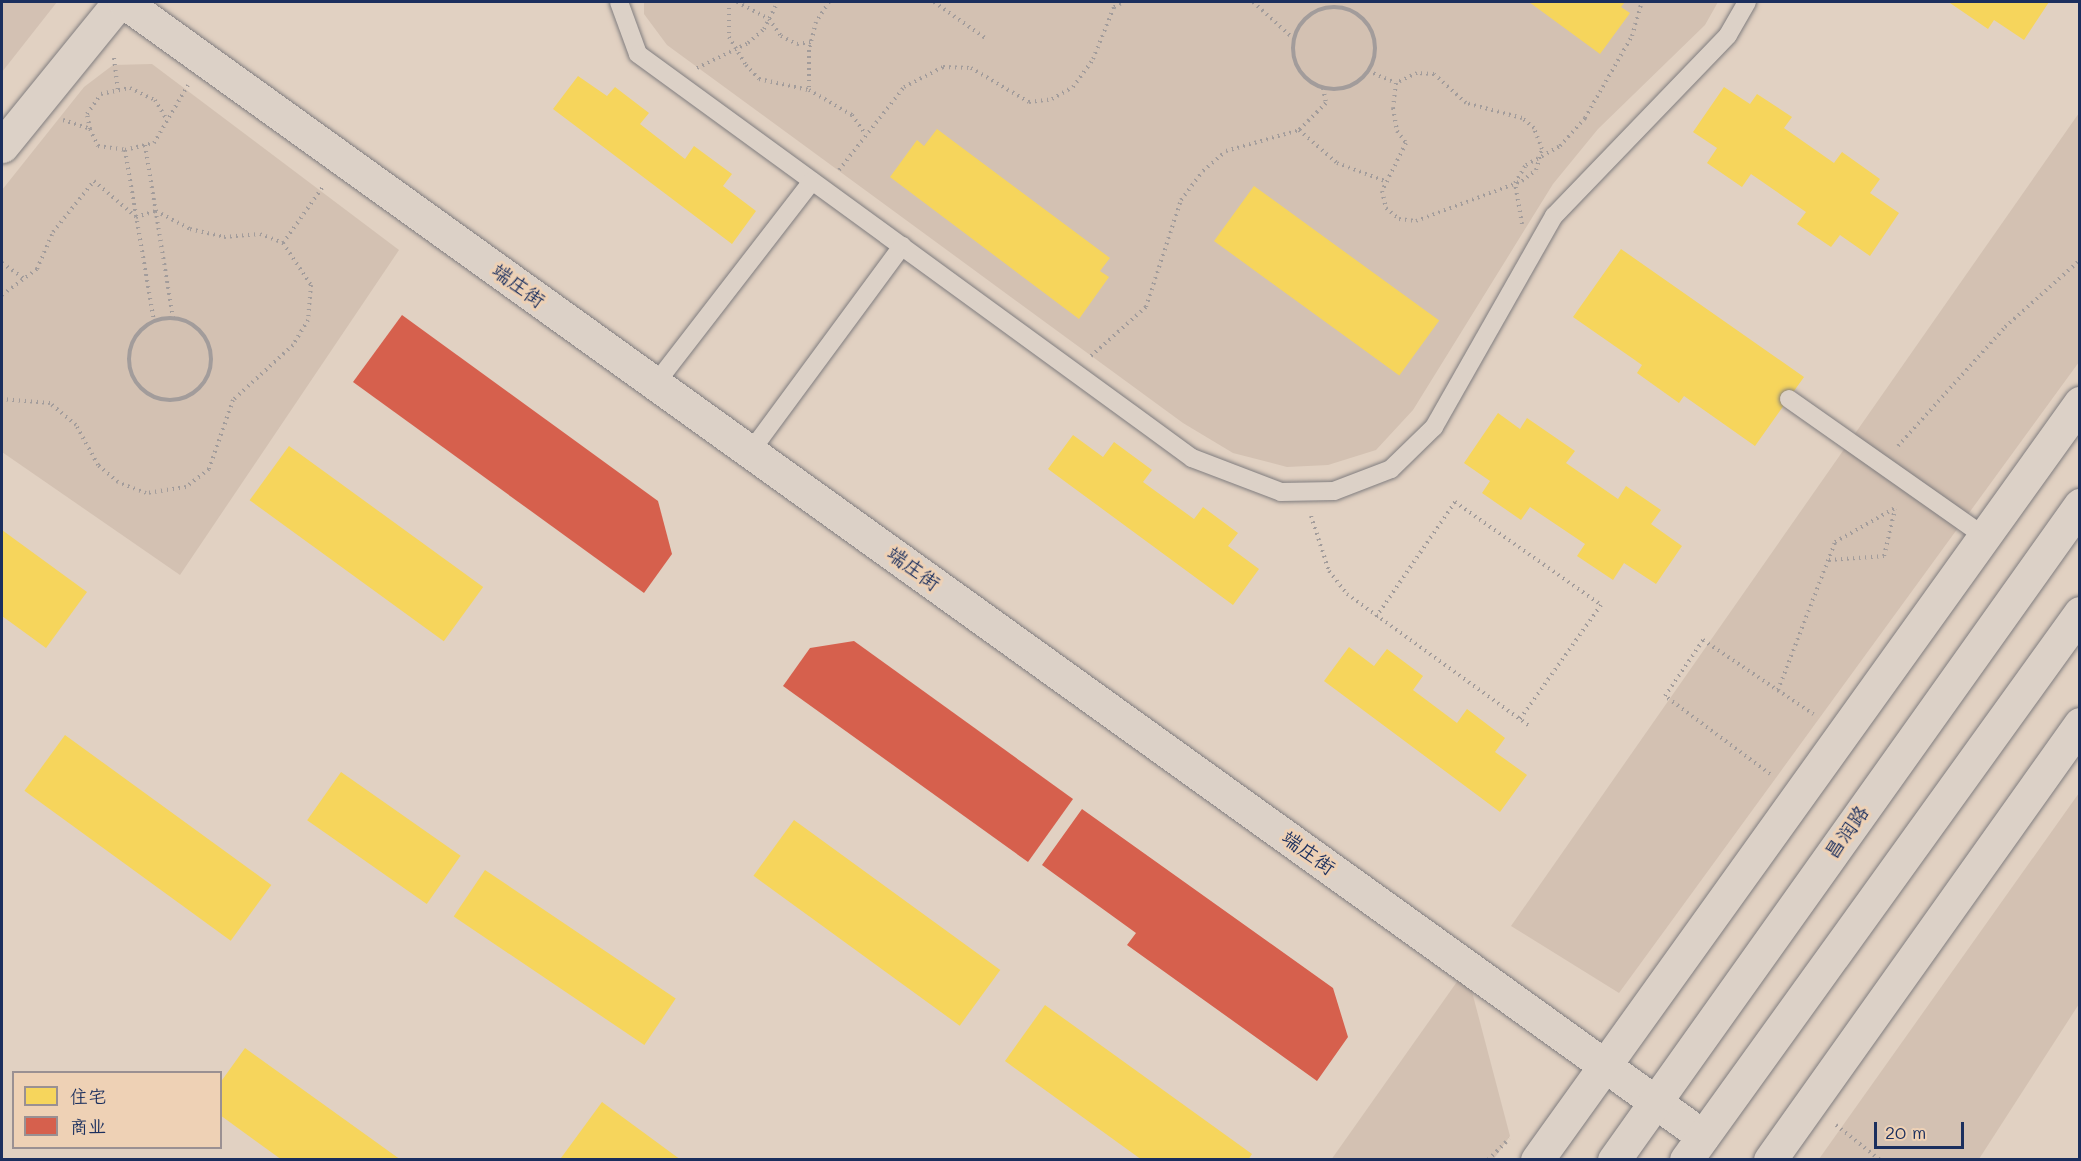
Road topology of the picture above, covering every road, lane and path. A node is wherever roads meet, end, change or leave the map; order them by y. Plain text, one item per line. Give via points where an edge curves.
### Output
1 (119, 2) edge
2 (124, 2) edge
3 (619, 2) edge
4 (729, 2) edge
5 (737, 2) edge
6 (778, 2) edge
7 (819, 2) edge
8 (829, 2) edge
9 (933, 2) edge
10 (1123, 2) edge
11 (1253, 2) edge
12 (1642, 2) edge
13 (1747, 2) edge
14 (1336, 4) edge
15 (824, 8) junction
16 (769, 19) junction
17 (985, 38) dead end
18 (1294, 39) junction
19 (811, 42) junction
20 (736, 50) junction
21 (205, 60) junction
22 (1368, 71) junction
23 (671, 79) junction
24 (1396, 83) junction
25 (1323, 88) junction
26 (809, 90) junction
27 (37, 103) junction
28 (167, 120) junction
29 (90, 129) junction
30 (1299, 130) junction
31 (866, 135) junction
32 (145, 145) junction
33 (2, 146) edge
34 (125, 150) junction
35 (1540, 157) junction
36 (342, 158) junction
37 (1385, 181) junction
38 (1515, 183) junction
39 (818, 185) junction
40 (156, 211) junction
41 (136, 217) junction
42 (283, 243) junction
43 (1536, 244) junction
44 (902, 246) junction
45 (2079, 260) edge
46 (2, 263) edge
47 (25, 279) junction
48 (2, 296) edge
49 (173, 318) junction
50 (154, 322) junction
51 (1073, 371) junction
52 (656, 384) junction
53 (2, 399) edge
54 (1789, 399) dead end
55 (2079, 403) edge
56 (751, 452) junction
57 (1882, 464) junction
58 (1902, 479) junction
59 (1306, 492) junction
60 (2079, 505) edge
61 (1895, 508) junction
62 (1984, 536) junction
63 (1829, 560) junction
64 (2079, 613) edge
65 (1376, 617) junction
66 (1778, 690) junction
67 (1813, 714) dead end
68 (1520, 719) junction
69 (2079, 724) edge
70 (1531, 727) dead end
71 (1770, 774) dead end
72 (1604, 1064) junction
73 (1655, 1101) junction
74 (1836, 1125) dead end
75 (1509, 1139) dead end
76 (1694, 1148) edge
77 (1488, 1160) edge
78 (1537, 1160) edge
79 (1614, 1160) edge
80 (1770, 1160) edge
81 (1880, 1160) edge

1 - 27 street
2 - 21 street, 端庄街
3 - 23 lane via 638,54
4 - 20 path via 729,37
5 - 16 path
6 - 16 path
7 - 15 path
8 - 15 path
9 - 17 path
10 - 31 path via 1114,7 1093,59 1073,87 1053,99 1029,102 971,68 943,68 904,87
11 - 18 path
12 - 35 path via 1632,36 1585,118 1560,146
13 - 43 lane via 1728,35 1586,180
14 - 18 path via 1309,15
14 - 22 path via 1362,18 1370,30 1374,44
15 - 19 path
16 - 19 path via 781,36 797,44
16 - 20 path via 764,29
18 - 25 path via 1299,69
19 - 26 path
20 - 23 path
20 - 26 path via 759,79
21 - 28 path
21 - 36 street, 端庄街
22 - 24 path
22 - 25 path via 1349,87
23 - 39 lane
24 - 35 path via 1417,73 1434,74 1466,103 1522,118 1534,128
24 - 37 path via 1393,108 1397,131 1406,143
25 - 30 path via 1326,103
26 - 31 path via 852,115
27 - 29 path
27 - 33 street
28 - 29 path via 155,100 130,87 101,94 87,114
28 - 32 path via 163,134
29 - 34 path via 98,146
30 - 37 path via 1337,163
30 - 51 path via 1226,151 1203,171 1181,200 1146,307
31 - 39 path
32 - 34 path
32 - 40 path
34 - 41 path
35 - 38 path via 1526,165
35 - 38 path via 1536,170
36 - 42 path
36 - 52 street, 端庄街
37 - 38 path via 1386,208 1398,219 1416,221
38 - 43 path via 1520,221
39 - 44 lane
39 - 52 lane
40 - 41 path
40 - 42 path via 190,229 224,237 260,234
40 - 49 path
41 - 47 path via 94,181 72,203 37,269
41 - 50 path
42 - 53 path via 311,285 308,320 293,345 233,400 209,469 186,487 146,493 118,482 98,465 76,425 50,403
43 - 59 lane via 1434,426 1391,470 1334,491
44 - 51 lane
44 - 56 lane
45 - 57 path via 2005,327
46 - 47 path
47 - 48 path
49 - 50 path
49 - 50 path via 202,334 210,366 198,390 174,400 147,394 131,373 130,346
51 - 59 lane via 1192,458 1237,479 1281,492
52 - 56 street, 端庄街
54 - 57 lane
55 - 62 street
56 - 72 street, 端庄街
57 - 58 lane
58 - 61 path
58 - 62 lane
59 - 65 path via 1329,571
60 - 73 street, 昌润路
61 - 63 path via 1835,542
61 - 63 path via 1884,556
62 - 72 street
63 - 66 path
64 - 76 street
65 - 68 path
65 - 68 path via 1455,502 1600,604
66 - 67 path
66 - 71 path via 1703,640 1665,696
68 - 70 path
69 - 80 street
72 - 73 street, 端庄街
72 - 78 street
73 - 76 street, 端庄街
73 - 79 street, 昌润路
74 - 81 path
75 - 77 path

